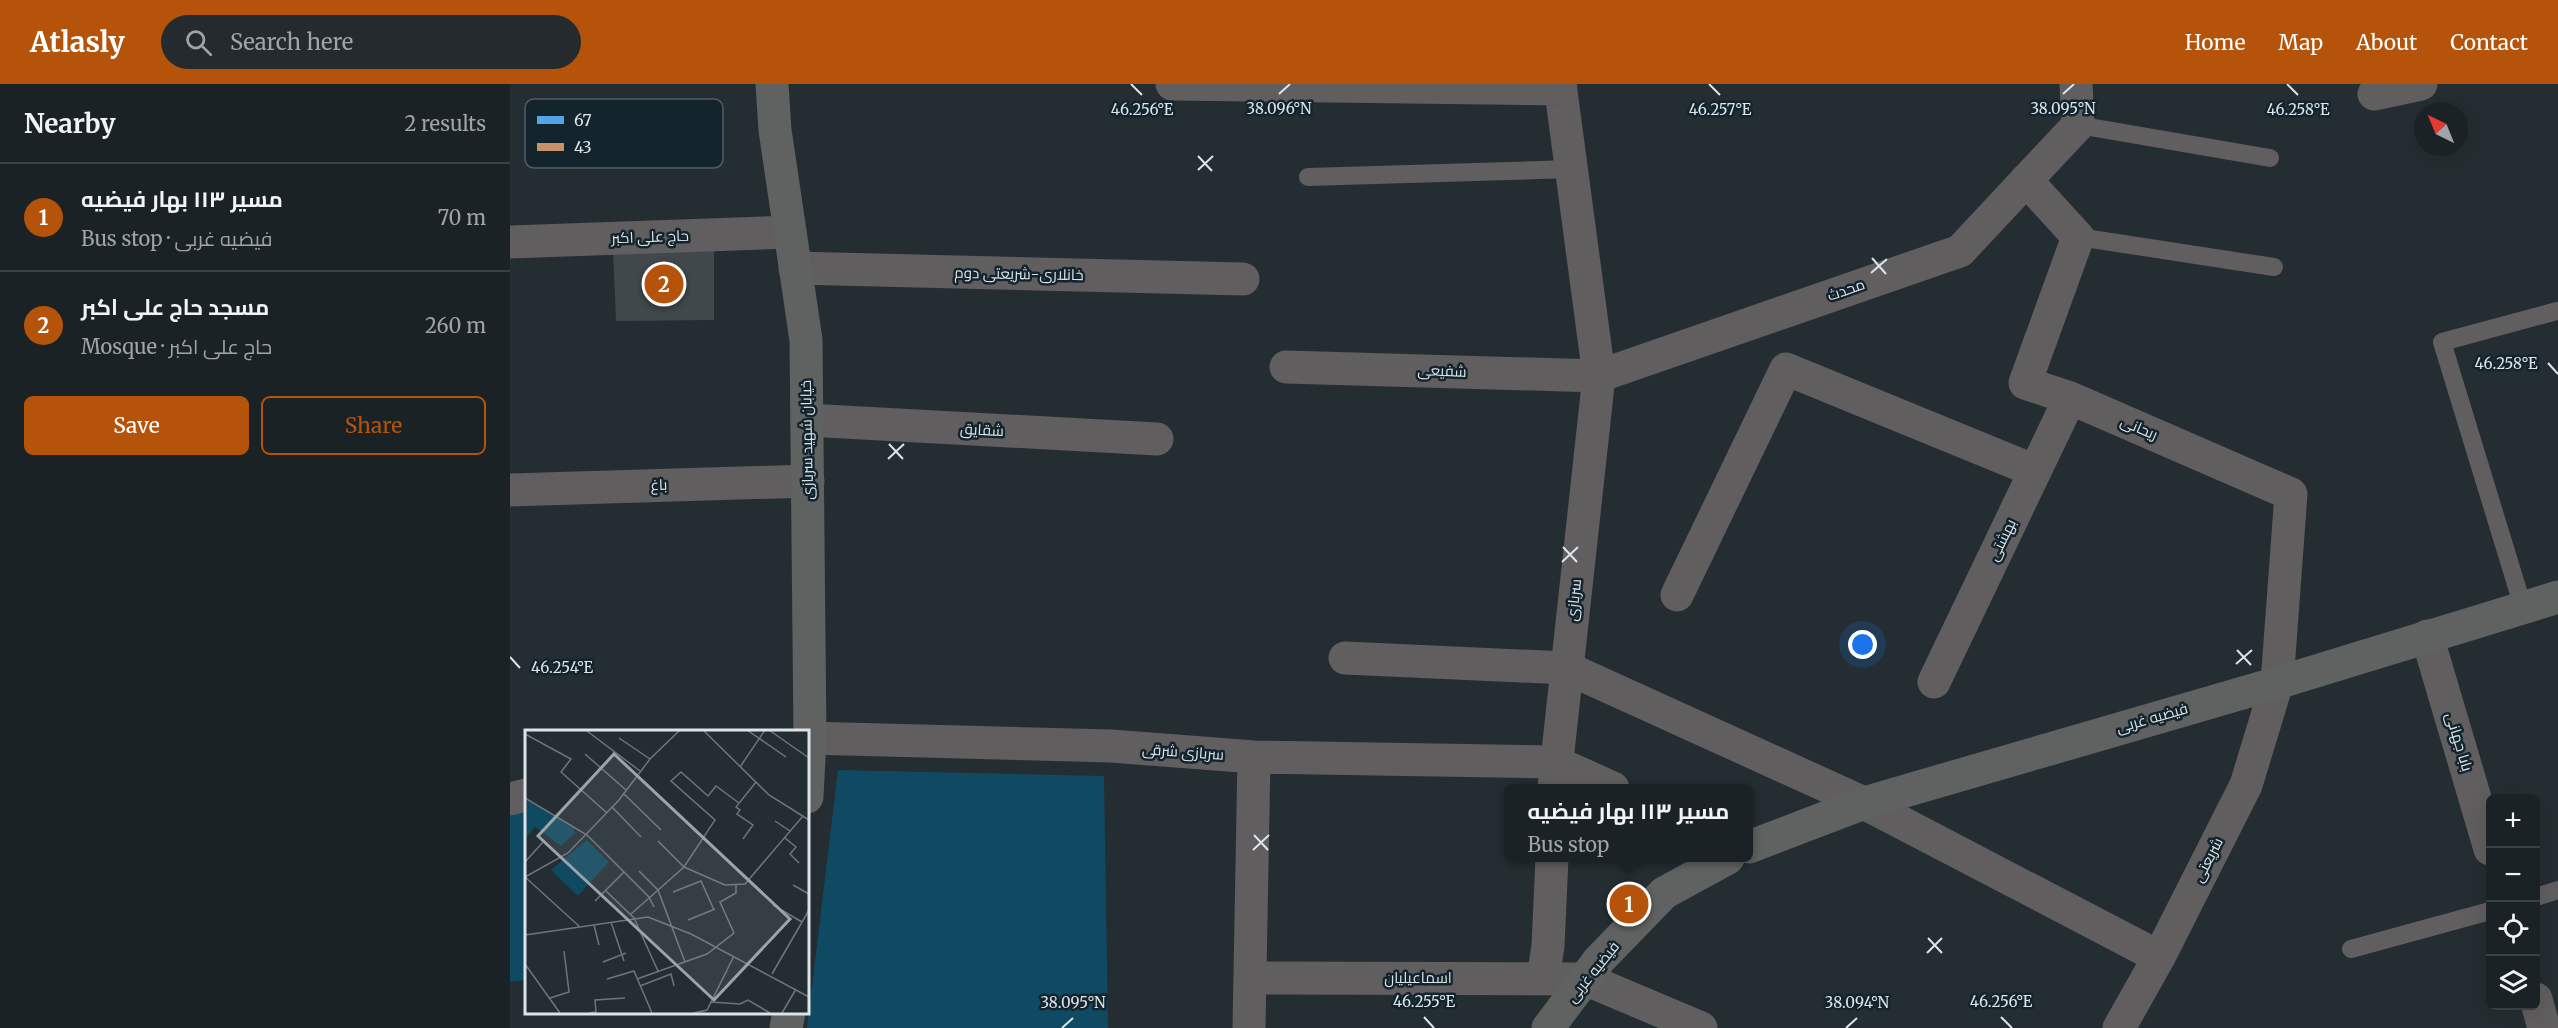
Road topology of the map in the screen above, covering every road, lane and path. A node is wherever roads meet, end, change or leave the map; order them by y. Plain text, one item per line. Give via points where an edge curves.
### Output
1 (772, 84) edge
2 (1172, 84) edge
3 (2076, 84) edge
4 (2421, 84) edge
5 (1561, 86) edge
6 (2374, 94) dead end
7 (2078, 125) junction
8 (2270, 158) dead end
9 (1572, 170) junction
10 (1308, 177) dead end
11 (2026, 180) junction
12 (790, 232) junction
13 (2078, 237) junction
14 (510, 242) edge
15 (2274, 267) dead end
16 (795, 268) junction
17 (1243, 279) dead end
18 (2557, 311) edge
19 (1286, 367) dead end
20 (1599, 376) junction
21 (2070, 399) junction
22 (807, 420) junction
23 (1157, 439) dead end
24 (2035, 471) junction
25 (808, 481) junction
26 (510, 490) edge
27 (1677, 596) dead end
28 (2558, 597) edge
29 (2523, 607) junction
30 (2427, 636) junction
31 (1345, 657) dead end
32 (1567, 668) junction
33 (1934, 682) dead end
34 (2277, 683) junction
35 (809, 738) edge
36 (1254, 757) junction
37 (808, 768) edge
38 (1555, 776) edge
39 (1591, 784) edge
40 (525, 795) edge
41 (510, 799) edge
42 (1864, 803) junction
43 (1753, 845) edge
44 (2490, 848) edge
45 (1552, 862) edge
46 (1721, 862) edge
47 (2558, 890) edge
48 (2540, 895) edge
49 (2486, 911) edge
50 (2351, 949) dead end
51 (2159, 957) junction
52 (1250, 978) junction
53 (1543, 979) junction
54 (1586, 979) junction
55 (2538, 1010) edge
56 (789, 1013) edge
57 (786, 1028) edge
58 (1249, 1028) edge
59 (1548, 1028) edge
60 (1701, 1028) edge
61 (2120, 1028) edge
62 (2544, 1028) edge

1 - 12 street, خیابان شهید سربازی
2 - 5 street
3 - 7 street
4 - 6 street
5 - 9 street, سربازی
7 - 8 lane
7 - 11 street, محدث
9 - 10 lane
9 - 20 street, سربازی
11 - 13 street
11 - 20 street, محدث via 1960,251
12 - 14 street, حاج علی اکبر
12 - 16 street, خیابان شهید سربازی
13 - 15 lane
13 - 21 street, ریحانی via 2025,383
16 - 17 street, خانلاری-شریعتی دوم
16 - 22 street, خیابان شهید سربازی via 807,340
18 - 29 lane via 2442,342
19 - 20 street, شفیعی
20 - 32 street, سربازی
21 - 24 street, بهشتی
21 - 34 street, ریحانی via 2291,494
22 - 23 street, شقایق
22 - 25 street, خیابان شهید سربازی
24 - 27 street via 1786,369
24 - 33 street, بهشتی
25 - 26 street, باغ
25 - 35 street, خیابان شهید سربازی
28 - 29 street, فیضیه غربی
29 - 30 street, فیضیه غربی
30 - 34 street, فیضیه غربی
30 - 44 street, بابا جهانی
31 - 32 street
32 - 38 street, سربازی
32 - 42 street
34 - 42 street, فیضیه غربی
34 - 51 street, شریعتی via 2246,785
35 - 36 street, سربازی شرقی via 1111,746
35 - 37 street, خیابان شهید سربازی
36 - 38 street, سربازی شرقی
36 - 52 street
38 - 39 street
40 - 41 street
42 - 43 street, فیضیه غربی
42 - 51 street
45 - 53 street
46 - 54 street, فیضیه غربی via 1664,894 1599,960
47 - 48 lane
49 - 50 lane
51 - 61 street, شریعتی
52 - 53 street, اسماعیلیان
52 - 58 street
53 - 54 street, اسماعیلیان
54 - 59 street, فیضیه غربی
54 - 60 street
55 - 62 street
56 - 57 street

